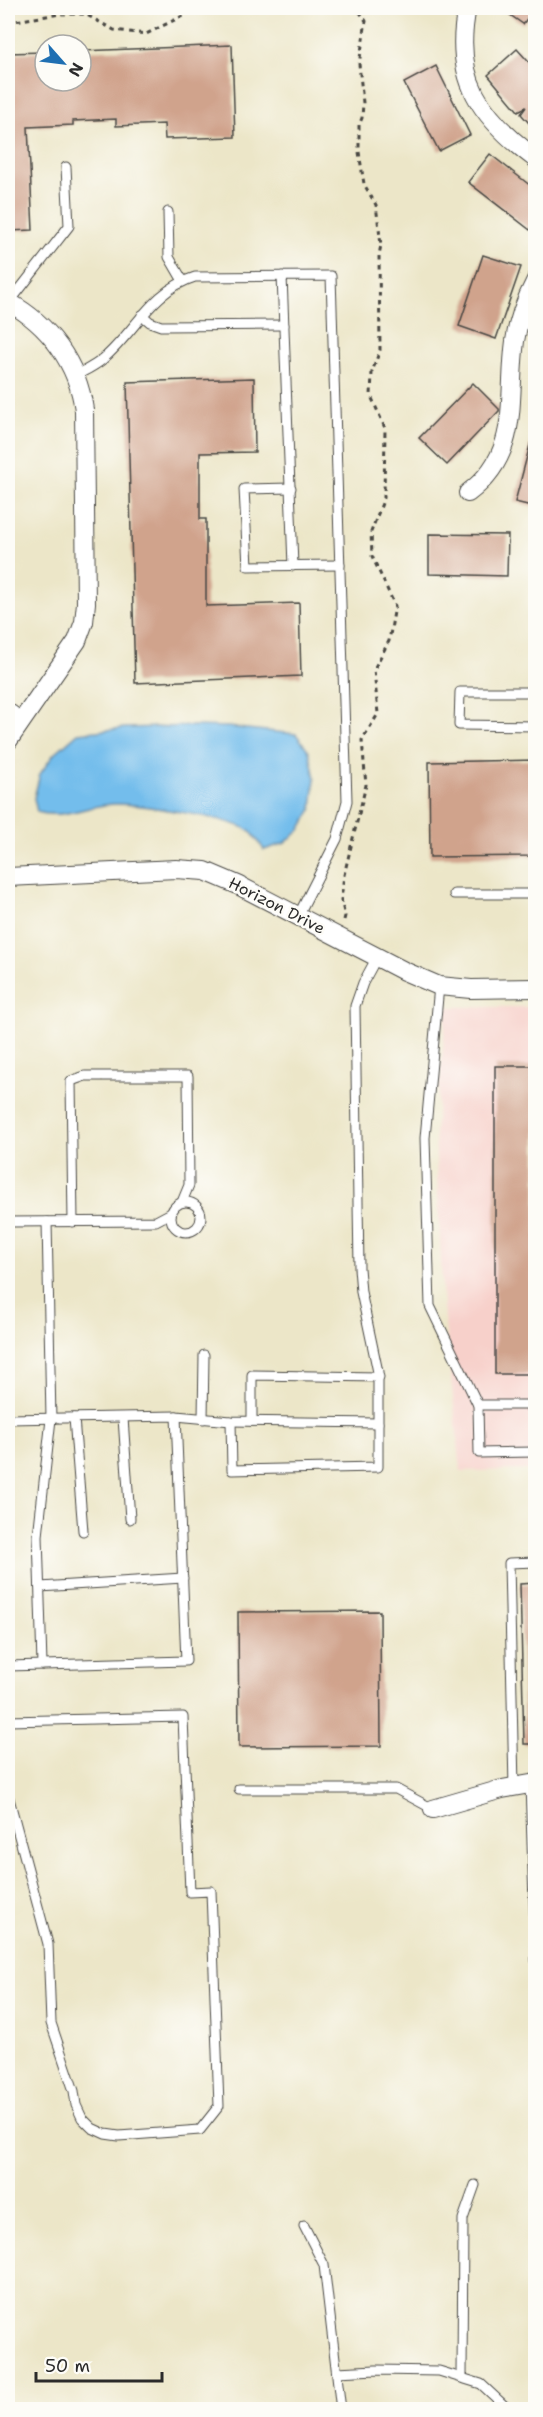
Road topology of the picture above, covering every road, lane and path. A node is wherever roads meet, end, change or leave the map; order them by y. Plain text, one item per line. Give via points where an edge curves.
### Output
1 (199, 8) edge
2 (357, 8) edge
3 (467, 8) edge
4 (8, 22) edge
5 (536, 159) edge
6 (66, 167) dead end
7 (168, 212) dead end
8 (282, 276) junction
9 (536, 280) edge
10 (183, 281) junction
11 (8, 302) edge
12 (142, 315) junction
13 (284, 325) junction
14 (75, 376) junction
15 (291, 488) junction
16 (468, 493) dead end
17 (340, 565) junction
18 (293, 566) junction
19 (536, 692) edge
20 (8, 707) edge
21 (23, 718) junction
22 (536, 726) edge
23 (8, 741) edge
24 (8, 877) edge
25 (454, 894) dead end
26 (536, 894) edge
27 (298, 916) junction
28 (339, 937) junction
29 (377, 957) junction
30 (440, 986) junction
31 (536, 988) edge
32 (182, 1202) junction
33 (171, 1213) junction
34 (73, 1221) junction
35 (8, 1222) edge
36 (47, 1222) junction
37 (204, 1355) dead end
38 (378, 1377) junction
39 (478, 1405) junction
40 (536, 1405) edge
41 (176, 1416) junction
42 (74, 1418) junction
43 (123, 1418) junction
44 (8, 1419) edge
45 (51, 1419) junction
46 (203, 1419) junction
47 (231, 1421) junction
48 (252, 1421) junction
49 (378, 1423) junction
50 (536, 1452) edge
51 (130, 1519) dead end
52 (82, 1531) dead end
53 (536, 1562) edge
54 (183, 1578) junction
55 (40, 1587) junction
56 (8, 1665) edge
57 (42, 1665) junction
58 (8, 1722) edge
59 (527, 1784) edge
60 (239, 1789) dead end
61 (8, 1795) edge
62 (433, 1809) joint
63 (536, 1961) edge
64 (475, 2185) dead end
65 (304, 2226) dead end
66 (337, 2372) junction
67 (462, 2378) junction
68 (341, 2409) edge
69 (509, 2409) edge

1 - 4 path via 146,34 114,30 85,14
2 - 28 path via 366,21 359,64 363,103 358,124 359,152 364,184 376,206 381,244 380,350 372,372 371,396 384,428 384,498 371,532 372,556 395,606 389,640 374,669 378,714 362,740 366,785 344,875 341,900 345,916
3 - 5 street via 462,28 463,56 470,87 496,126
6 - 11 lane via 69,226
7 - 10 lane via 169,257
8 - 10 lane via 195,277
8 - 13 lane
8 - 17 lane via 331,276
9 - 16 street via 524,305 515,341 511,415 505,446 488,475
10 - 12 lane via 163,293
11 - 14 street via 55,340
12 - 13 lane via 161,326
12 - 14 lane via 100,362
13 - 15 lane
14 - 21 street via 84,410 84,622 71,651
15 - 18 lane
15 - 18 lane via 244,489 248,566
17 - 18 lane
17 - 27 lane via 347,801 337,839
19 - 22 lane via 460,692 459,725
20 - 21 lane
21 - 23 street
24 - 27 street, Horizon Drive via 189,869 221,877
25 - 26 lane
27 - 28 street, Horizon Drive
28 - 29 street, Horizon Drive
29 - 30 street, Horizon Drive
29 - 38 lane via 355,1006 359,1268
30 - 31 street, Horizon Drive
30 - 39 lane via 425,1138 430,1306
32 - 33 lane
32 - 33 lane via 199,1210 201,1220 195,1229 179,1231 171,1223
32 - 34 lane via 189,1185 188,1076 86,1076 71,1081
33 - 34 lane via 156,1221
34 - 36 lane
35 - 36 lane
36 - 45 lane
37 - 46 lane
38 - 48 lane via 252,1375
38 - 49 lane
39 - 40 lane
39 - 50 lane via 479,1453
41 - 43 lane
41 - 46 lane
41 - 54 lane
42 - 43 lane
42 - 45 lane
42 - 52 lane
43 - 51 lane
44 - 45 lane
45 - 55 lane via 38,1536
46 - 47 lane
47 - 48 lane
47 - 49 lane via 232,1470 378,1467
48 - 49 lane
53 - 59 lane via 508,1563
54 - 55 lane
54 - 57 lane via 186,1661
55 - 57 lane
56 - 57 lane
58 - 61 lane via 183,1717 190,1892 211,1891 219,2106 200,2130 119,2136 92,2128 82,2118 51,2024 48,1944
59 - 62 street
59 - 63 lane
60 - 62 lane via 396,1789
64 - 67 lane via 464,2219
65 - 66 lane via 324,2265
66 - 67 lane via 439,2371
66 - 68 lane
67 - 69 lane via 481,2384

